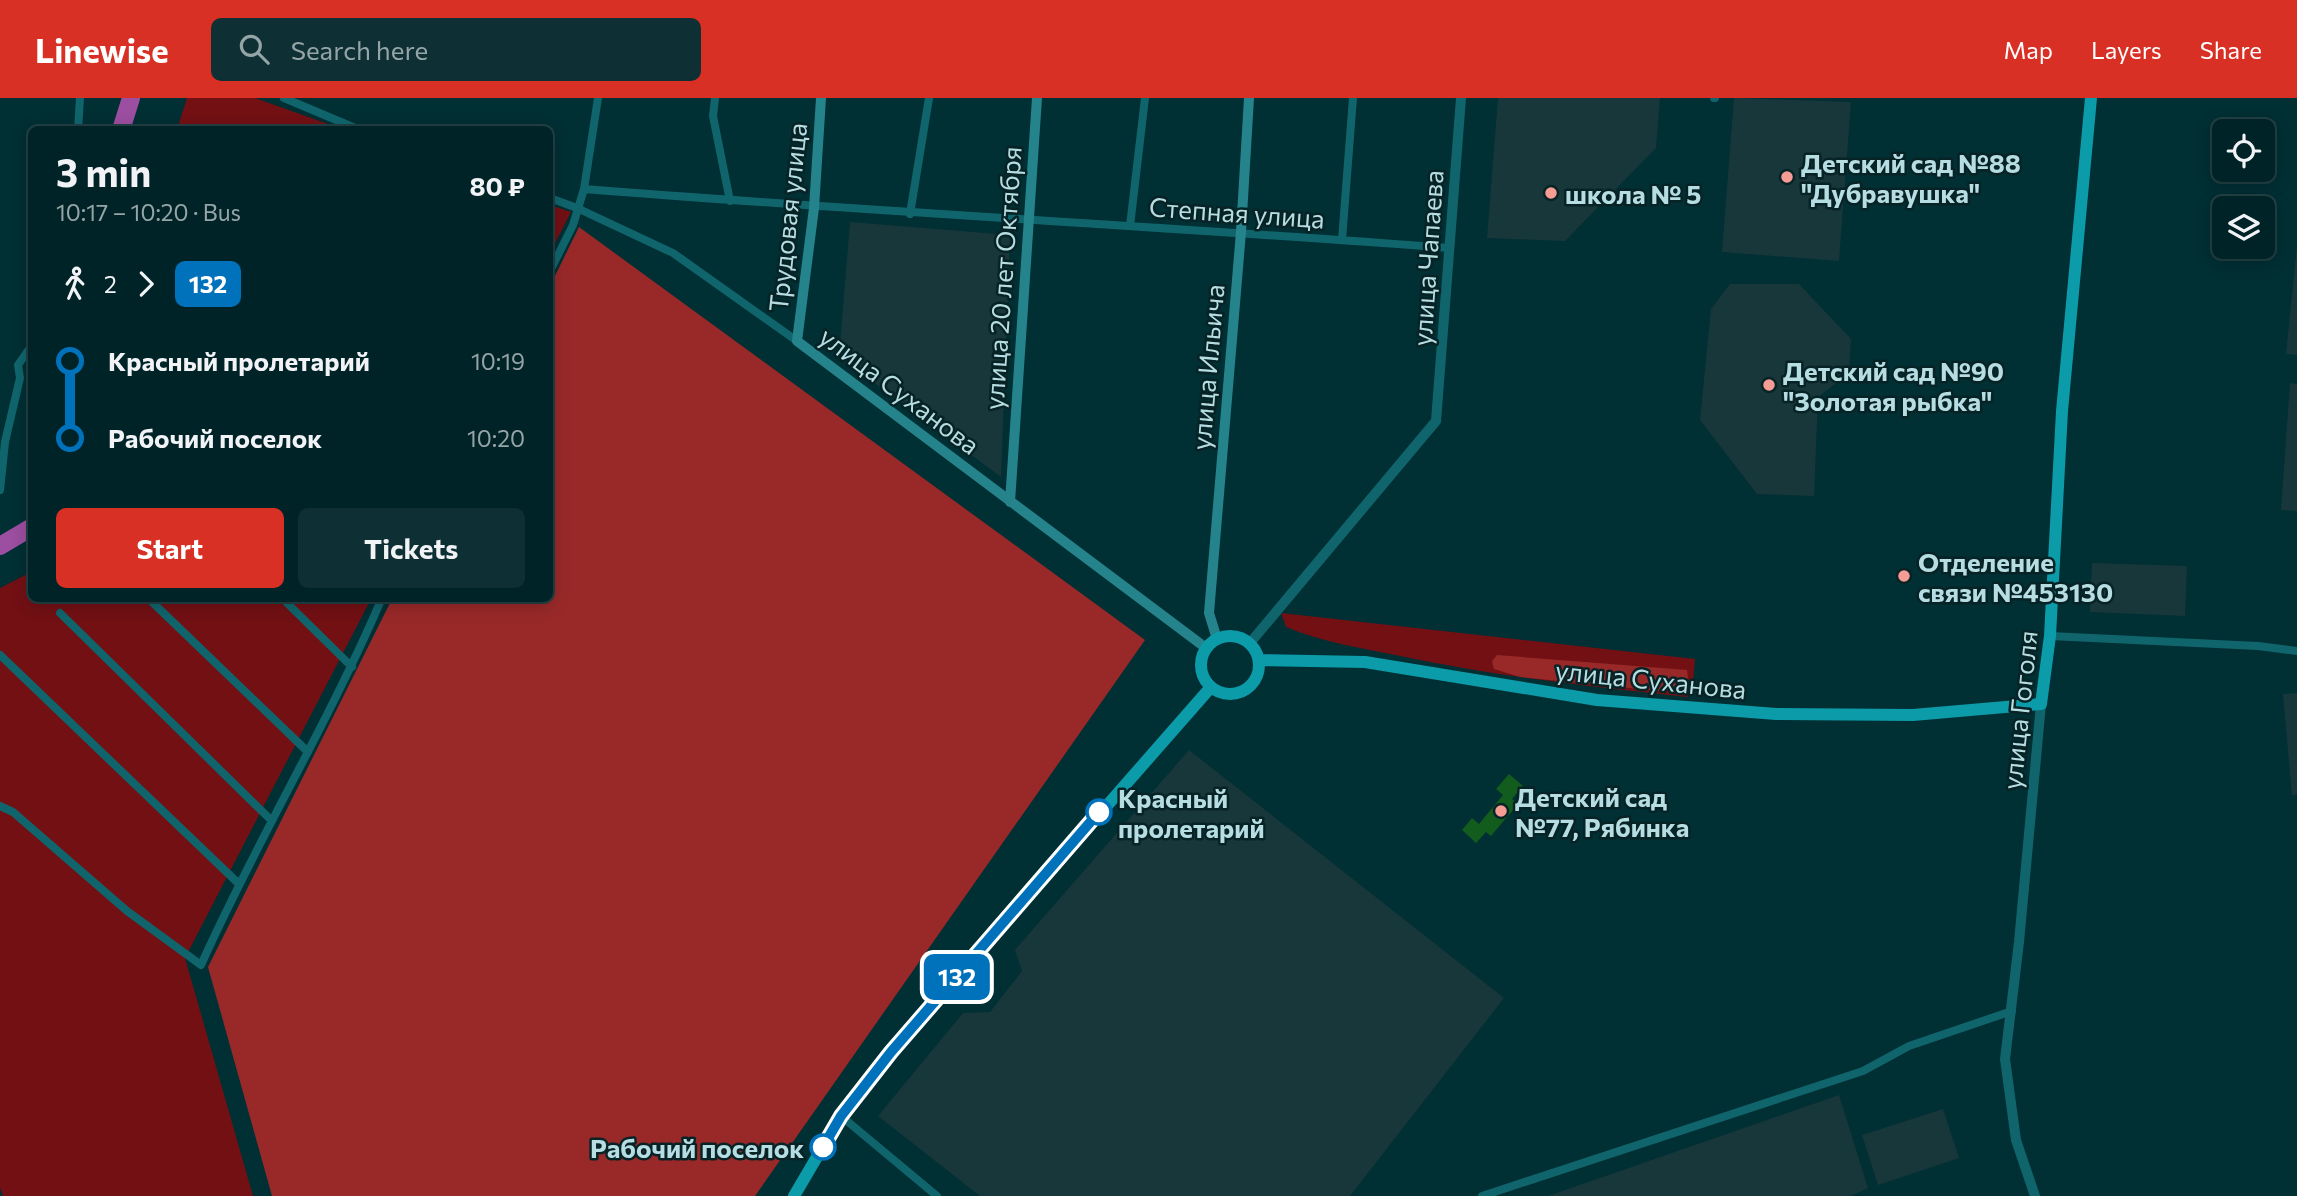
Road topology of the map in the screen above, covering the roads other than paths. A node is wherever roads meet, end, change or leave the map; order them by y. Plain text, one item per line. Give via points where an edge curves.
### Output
1 (80, 98) edge
2 (284, 98) edge
3 (598, 98) edge
4 (715, 98) edge
5 (821, 98) edge
6 (929, 98) edge
7 (1037, 98) edge
8 (1145, 98) edge
9 (1250, 98) edge
10 (1353, 98) edge
11 (1461, 98) edge
12 (2091, 98) edge
13 (78, 126) edge
14 (350, 126) edge
15 (584, 190) junction
16 (553, 199) edge
17 (730, 201) junction
18 (577, 208) junction
19 (814, 208) junction
20 (910, 214) junction
21 (1028, 220) junction
22 (1130, 226) junction
23 (1241, 232) junction
24 (1342, 240) junction
25 (1449, 248) junction
26 (553, 265) edge
27 (797, 341) junction
28 (28, 351) edge
29 (0, 490) edge
30 (1010, 502) junction
31 (152, 602) edge
32 (286, 602) edge
33 (380, 602) edge
34 (60, 613) dead end
35 (2050, 636) junction
36 (1217, 639) junction
37 (1250, 643) junction
38 (1206, 648) junction
39 (2297, 651) edge
40 (0, 655) edge
41 (1259, 660) junction
42 (352, 667) junction
43 (1211, 687) junction
44 (2041, 704) junction
45 (308, 752) junction
46 (0, 806) edge
47 (272, 821) junction
48 (238, 883) junction
49 (2012, 1011) junction
50 (841, 1116) junction
51 (794, 1196) edge
52 (937, 1196) edge
53 (1482, 1196) edge
54 (2035, 1196) edge

1 - 13 street
2 - 14 street
3 - 15 street
4 - 17 street via 713,116
5 - 19 main road, Трудовая улица
6 - 20 street
7 - 21 main road, улица 20 лет Октября
8 - 22 street, Степная улица
9 - 23 main road, улица Ильича
10 - 24 street, Степная улица
11 - 25 street, улица Чапаева
12 - 35 main road, улица Гоголя via 2063,411
15 - 17 street, Степная улица
15 - 18 street
16 - 18 street, улица Суханова
17 - 19 street, Степная улица
18 - 26 street
18 - 27 street, улица Суханова via 673,253
19 - 20 street, Степная улица
19 - 27 main road, Трудовая улица
20 - 21 street, Степная улица
21 - 22 street, Степная улица
21 - 30 main road, улица 20 лет Октября
22 - 23 street, Степная улица
23 - 24 street, Степная улица
23 - 36 main road, улица Ильича via 1209,613
24 - 25 street, Степная улица
25 - 37 street, улица Чапаева via 1436,421
27 - 30 main road, улица Суханова
28 - 29 street via 18,365 20,378
30 - 38 main road, улица Суханова
31 - 45 street
32 - 42 street
33 - 42 street
34 - 47 street
35 - 39 street
35 - 44 main road, улица Гоголя
36 - 37 main road via 1233,636
36 - 38 main road
37 - 41 main road
38 - 43 main road via 1200,665
40 - 48 street
41 - 43 main road via 1256,679 1241,692 1222,694
41 - 44 main road, улица Суханова via 1365,662 1597,700 1776,714 1913,715
42 - 45 street
43 - 50 main road
44 - 49 street, улица Гоголя
45 - 47 street
46 - 48 street via 13,812 127,911 201,965
47 - 48 street
49 - 53 street via 1909,1046 1863,1071
49 - 54 street, улица Гоголя via 2005,1059 2007,1084 2017,1140
50 - 51 main road
50 - 52 street

